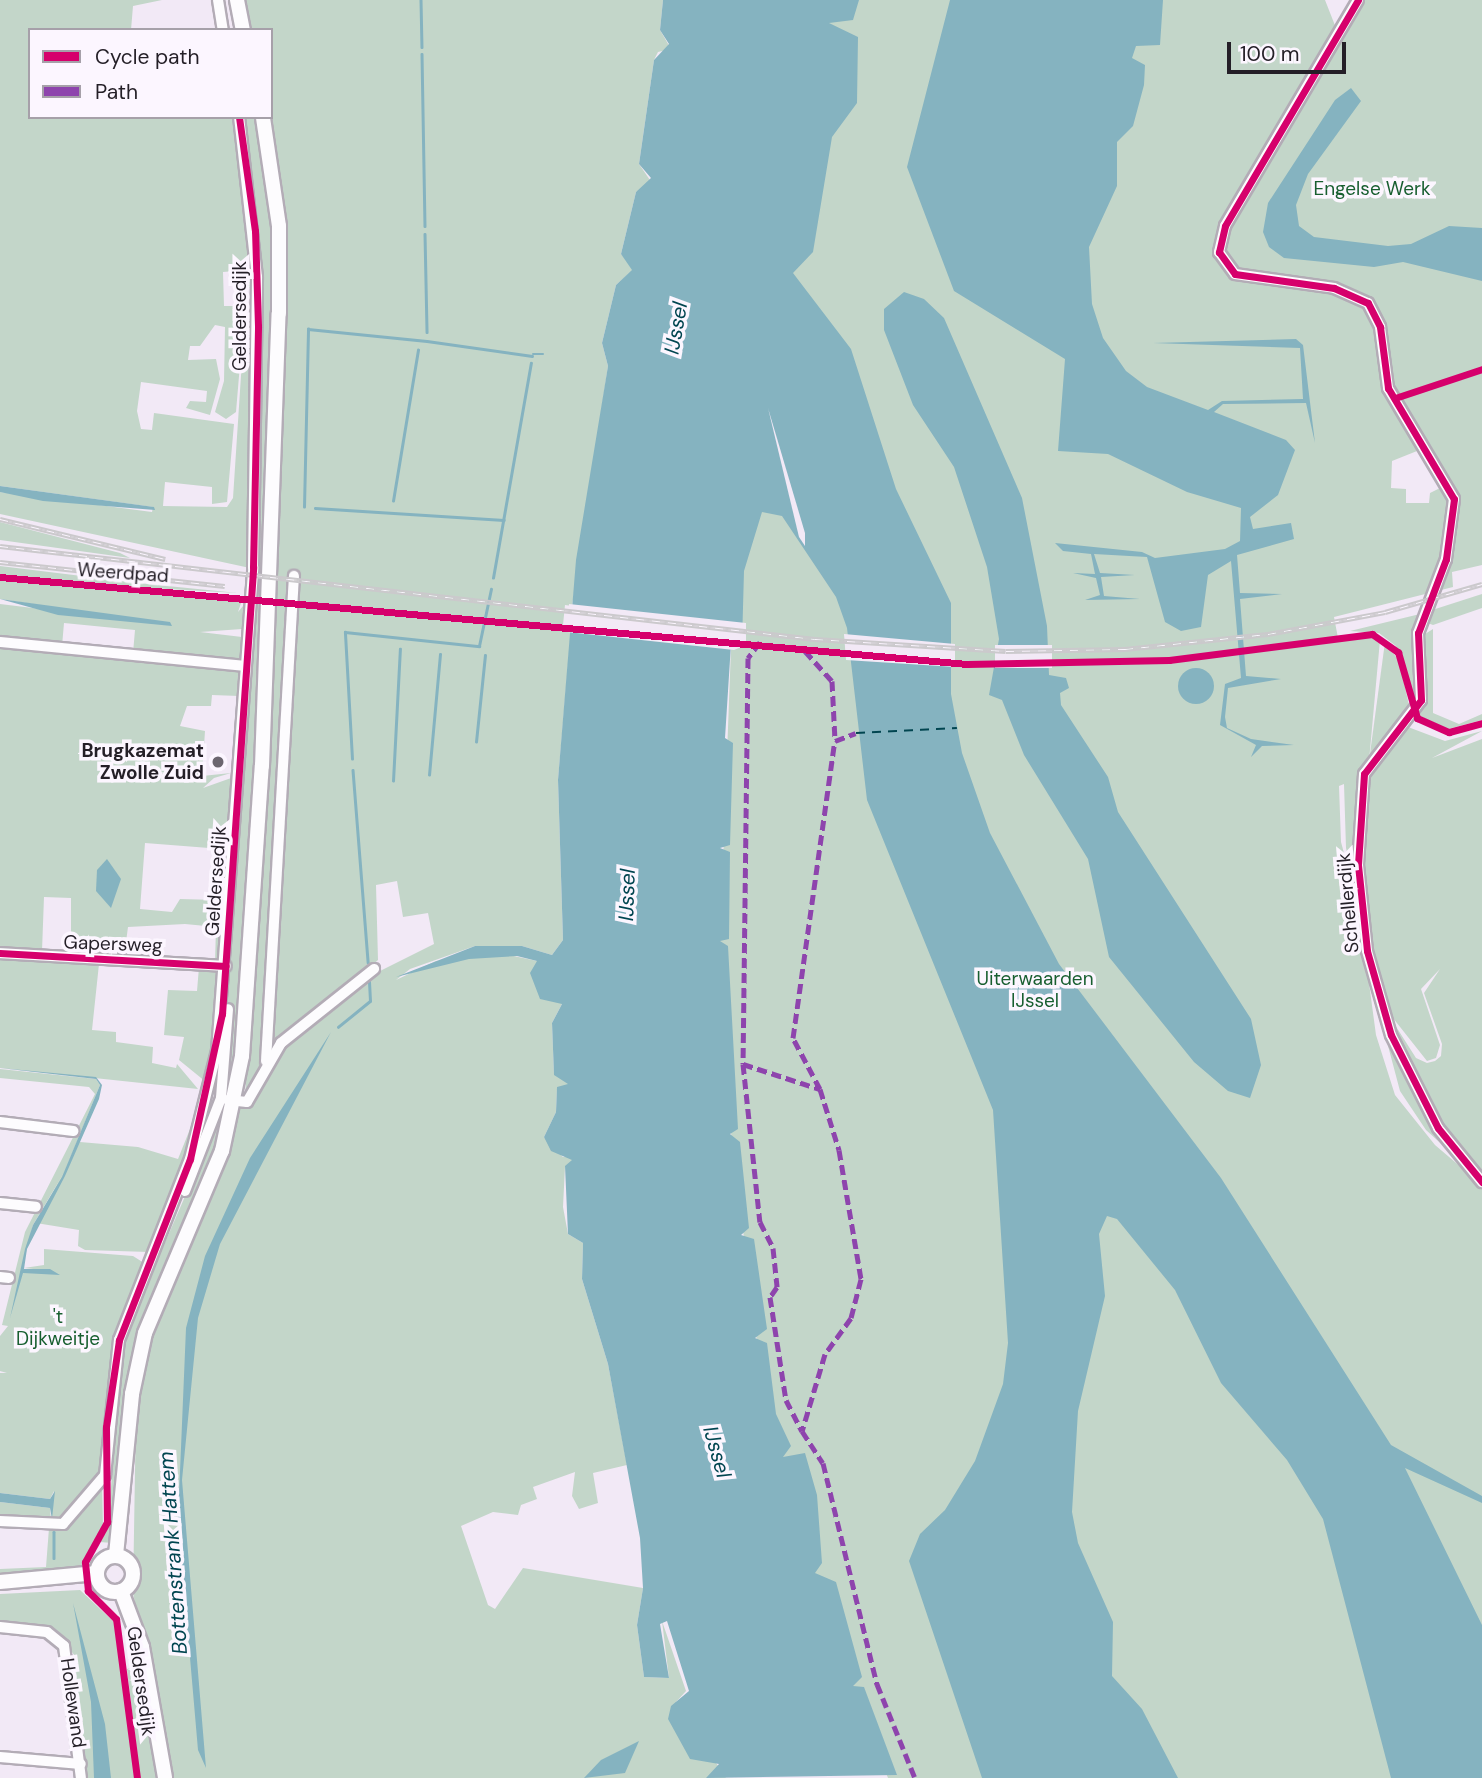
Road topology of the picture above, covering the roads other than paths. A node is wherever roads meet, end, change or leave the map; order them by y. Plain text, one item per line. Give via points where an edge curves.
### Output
1 (218, 0) edge
2 (237, 0) edge
3 (1358, 0) edge
4 (223, 28) edge
5 (243, 28) edge
6 (240, 119) edge
7 (263, 119) edge
8 (293, 576) dead end
9 (0, 642) edge
10 (246, 666) junction
11 (0, 953) edge
12 (226, 966) junction
13 (374, 969) dead end
14 (225, 993) junction
15 (266, 1061) junction
16 (228, 1100) junction
17 (0, 1122) edge
18 (74, 1131) dead end
19 (1482, 1182) edge
20 (175, 1200) junction
21 (0, 1203) edge
22 (36, 1207) dead end
23 (0, 1521) edge
24 (117, 1555) junction
25 (97, 1573) junction
26 (0, 1582) edge
27 (121, 1591) junction
28 (0, 1627) edge
29 (0, 1757) edge
30 (81, 1764) junction
31 (81, 1778) edge
32 (165, 1778) edge

1 - 4 street
2 - 5 main road
3 - 19 street, Schellerdijk via 1225,226 1219,252 1235,274 1348,291 1376,313 1388,388 1454,499 1446,559 1423,612 1417,640 1422,700 1364,774 1361,908 1377,993 1412,1085
6 - 10 street, Geldersedijk via 257,277
7 - 16 main road, Geldersedijk via 279,226 279,313 262,766
8 - 15 street, Geldersedijk
9 - 10 street
10 - 12 street, Geldersedijk
11 - 12 street, Gapersweg
12 - 14 street, Geldersedijk
13 - 15 street, Geldersedijk
14 - 16 street, Geldersedijk
14 - 20 street, Geldersedijk via 207,1101
15 - 16 street, Geldersedijk via 250,1099
16 - 20 street, Geldersedijk via 201,1159
16 - 24 main road, Geldersedijk via 213,1175 145,1333 132,1394
17 - 18 street
20 - 23 street, Geldersedijk via 120,1340 105,1475 62,1524
21 - 22 street
24 - 25 main road via 103,1560
24 - 27 main road via 129,1562 134,1575
25 - 26 main road
25 - 27 main road via 104,1588
27 - 32 main road, Geldersedijk via 142,1647
28 - 30 street, Hollewand via 51,1633 68,1654
29 - 30 street
30 - 31 street, Hollewand

